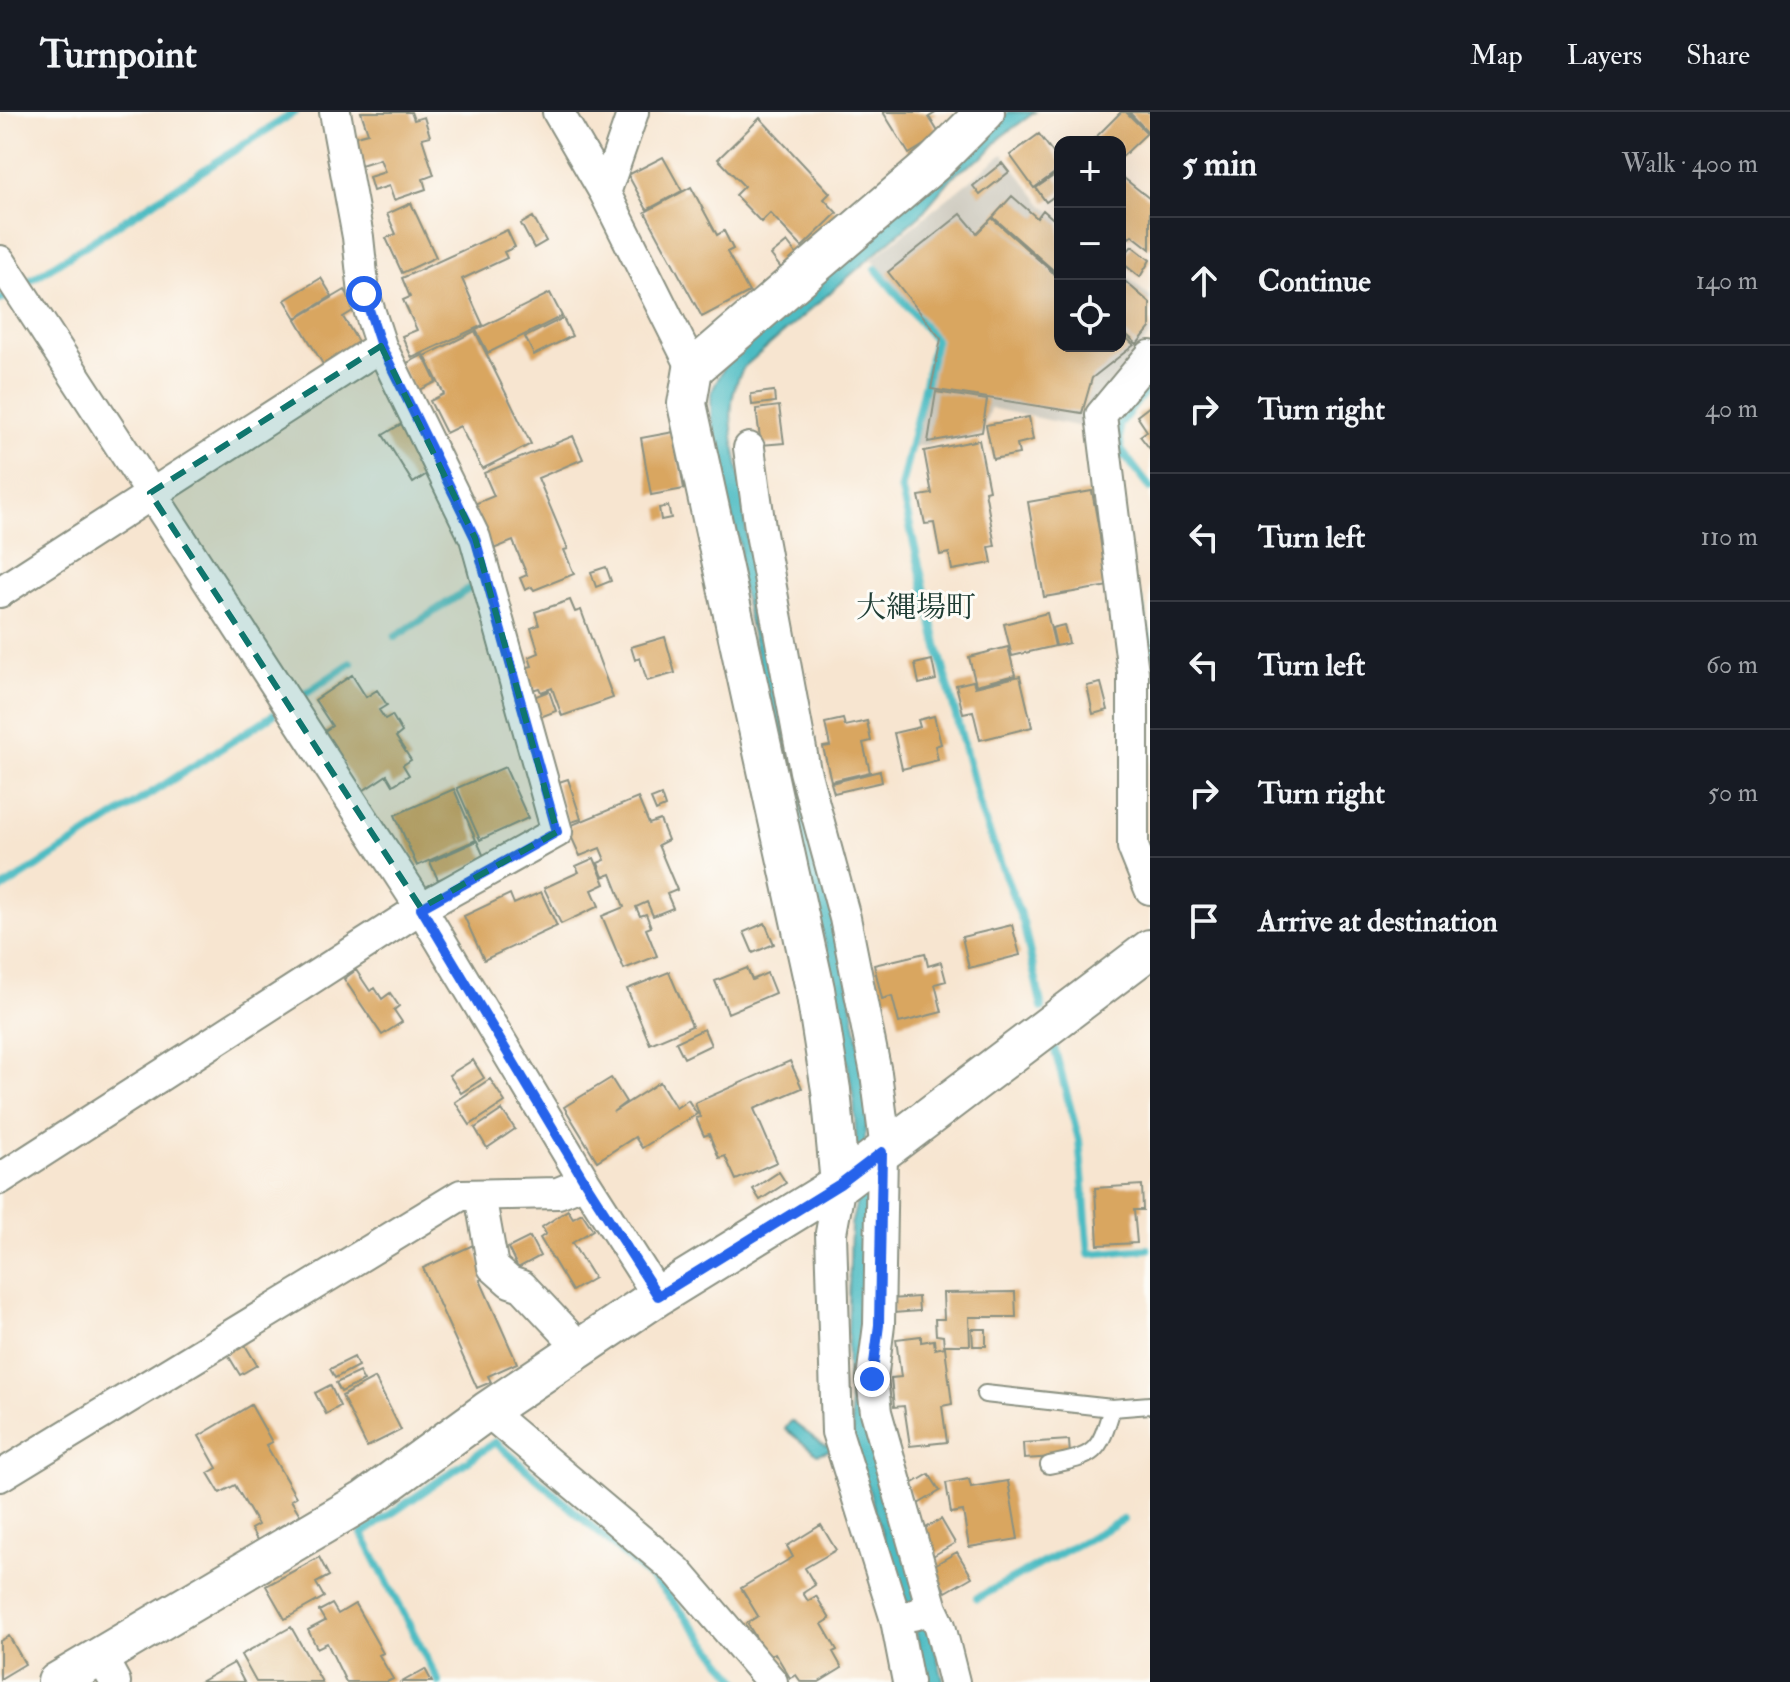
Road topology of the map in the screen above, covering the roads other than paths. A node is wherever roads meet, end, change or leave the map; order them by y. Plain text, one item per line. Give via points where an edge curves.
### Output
1 (335, 112) edge
2 (558, 112) edge
3 (633, 112) edge
4 (985, 112) edge
5 (605, 193) junction
6 (0, 261) edge
7 (381, 346) junction
8 (1150, 356) edge
9 (693, 369) junction
10 (749, 448) dead end
11 (150, 493) junction
12 (0, 592) edge
13 (1150, 889) edge
14 (421, 908) junction
15 (1150, 949) edge
16 (882, 1153) junction
17 (0, 1179) edge
18 (585, 1182) junction
19 (843, 1182) junction
20 (480, 1195) junction
21 (658, 1296) junction
22 (580, 1348) junction
23 (985, 1394) dead end
24 (1150, 1405) edge
25 (1112, 1408) junction
26 (487, 1411) junction
27 (1049, 1465) dead end
28 (0, 1476) edge
29 (915, 1614) junction
30 (108, 1669) edge
31 (57, 1682) edge
32 (772, 1682) edge
33 (908, 1682) edge
34 (954, 1682) edge

1 - 7 street via 364,294
2 - 5 street
3 - 5 street
4 - 9 street via 934,163
5 - 9 street
6 - 11 street
7 - 11 street
7 - 14 street via 475,538 557,832
8 - 13 street via 1101,415 1133,672 1133,847
9 - 19 street via 687,404 815,989
10 - 16 street via 805,771 845,918 876,1073
11 - 12 street
11 - 14 street
14 - 17 street
14 - 18 street
15 - 16 street
16 - 19 street
16 - 29 street via 879,1325 872,1379
18 - 20 street via 558,1193
18 - 21 street
19 - 21 street
19 - 29 street via 831,1233 840,1442
20 - 22 street via 493,1267 522,1286
20 - 28 street via 461,1195
21 - 22 street
22 - 26 street
23 - 25 lane
24 - 25 lane
25 - 27 lane via 1097,1448 1085,1458
26 - 30 street via 365,1500
26 - 32 street via 677,1571
29 - 33 street
29 - 34 street via 940,1626
30 - 31 street

